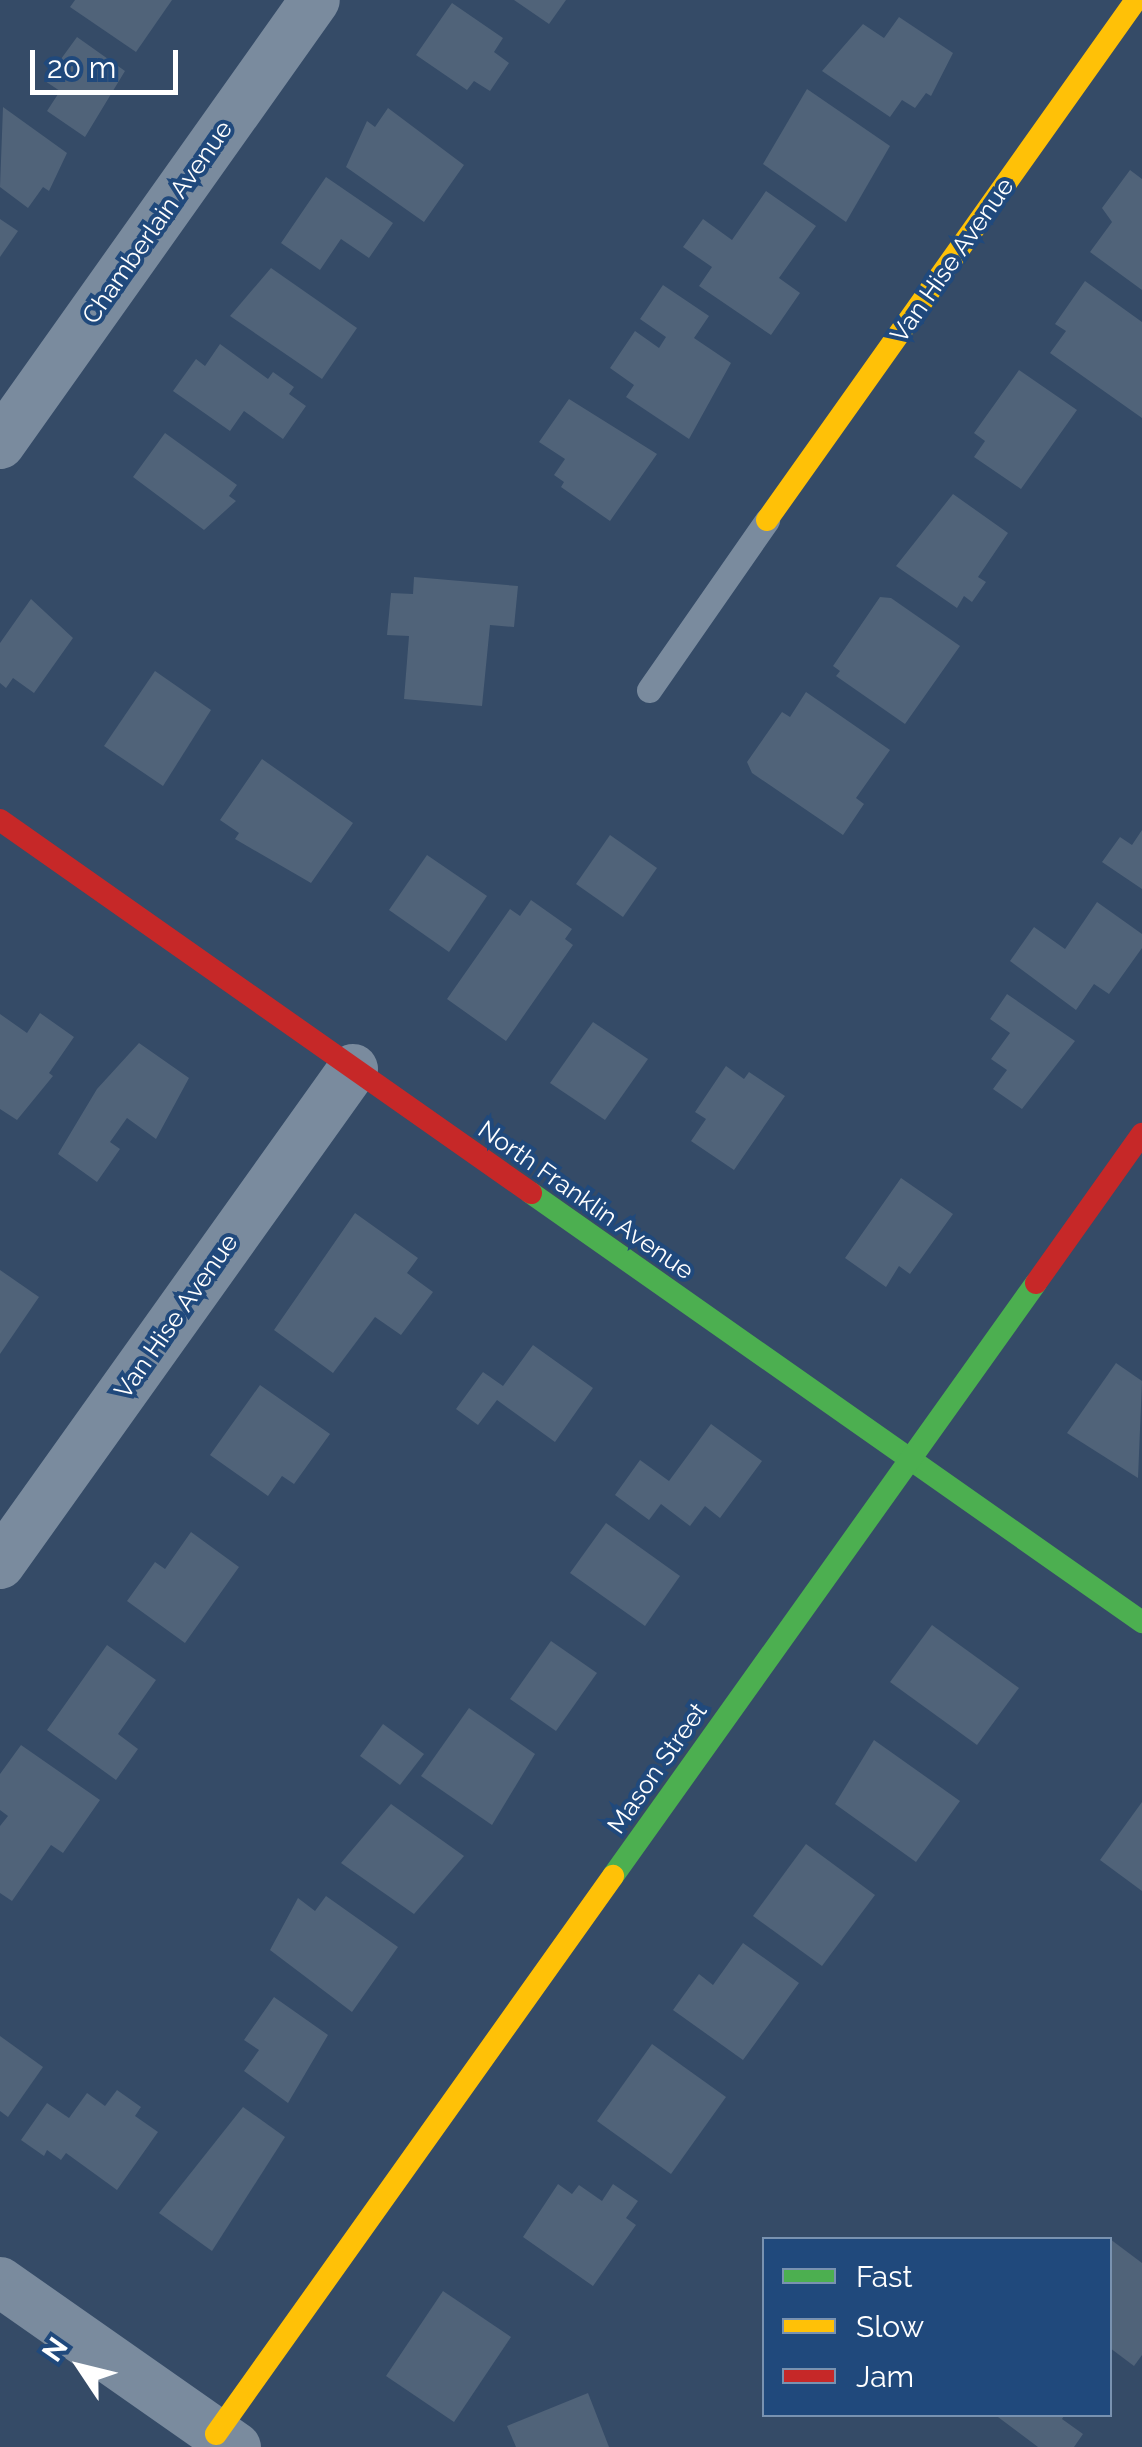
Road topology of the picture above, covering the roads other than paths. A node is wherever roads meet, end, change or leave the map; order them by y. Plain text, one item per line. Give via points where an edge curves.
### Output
1 (315, 0) edge
2 (1136, 0) edge
3 (0, 444) edge
4 (768, 520) joint
5 (648, 690) dead end
6 (0, 820) edge
7 (353, 1069) junction
8 (1142, 1134) edge
9 (909, 1461) junction
10 (0, 1564) edge
11 (1142, 1622) edge
12 (0, 2282) edge
13 (226, 2440) edge

1 - 3 street, Chamberlain Avenue
2 - 4 street, Van Hise Avenue
4 - 5 lane
6 - 7 street, North Franklin Avenue
7 - 9 street, North Franklin Avenue
7 - 10 street, Van Hise Avenue
8 - 9 street, Mason Street
9 - 11 street, North Franklin Avenue
9 - 13 street, Mason Street
12 - 13 street

